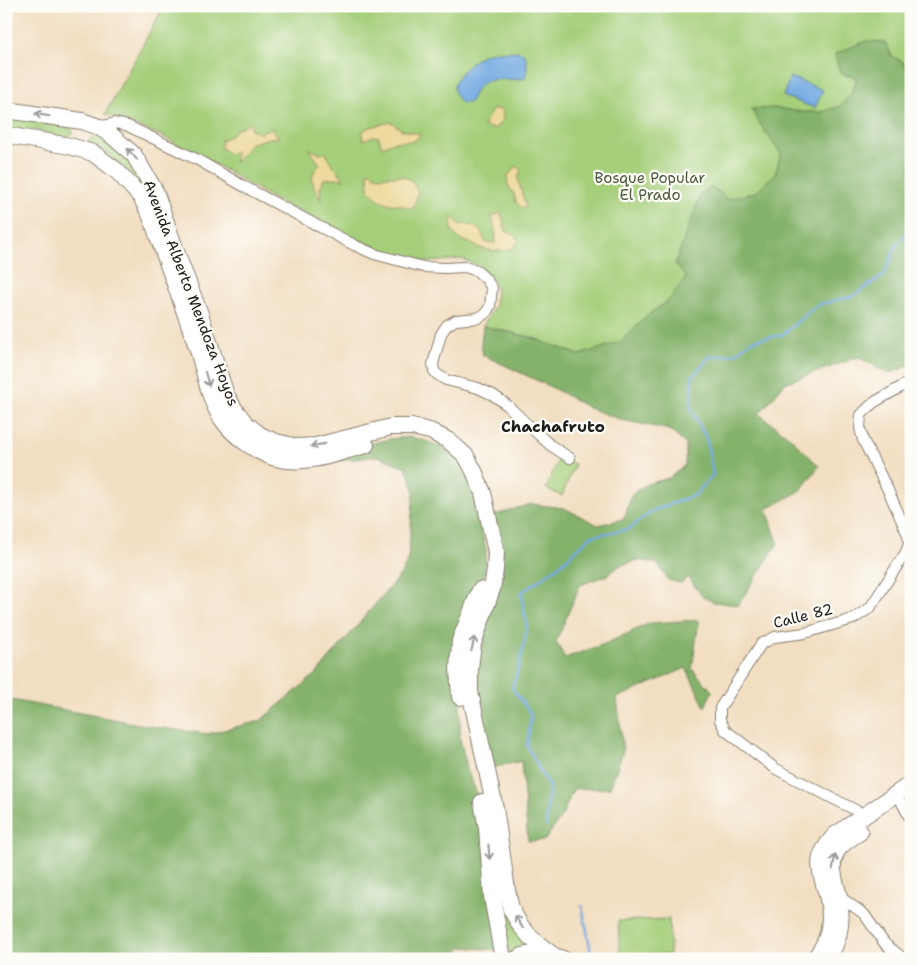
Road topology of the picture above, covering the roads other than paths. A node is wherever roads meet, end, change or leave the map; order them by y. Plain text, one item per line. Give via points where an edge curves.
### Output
1 (6, 110) edge
2 (99, 127) junction
3 (6, 135) edge
4 (70, 146) junction
5 (911, 380) edge
6 (570, 458) dead end
7 (911, 784) edge
8 (906, 800) edge
9 (865, 815) junction
10 (911, 820) edge
11 (839, 896) junction
12 (558, 957) edge
13 (503, 959) edge
14 (517, 959) edge
15 (814, 959) edge
16 (828, 959) edge
17 (904, 959) edge

2 -> 1 main road, Avenida Alberto Mendoza Hoyos via 82,121
2 - 4 main road via 84,141
2 - 6 street via 128,126 374,254 423,267 465,267 477,271 492,288 490,306 478,318 456,320 447,325 441,334 434,371 446,380 493,395
12 -> 2 main road, Avenida Alberto Mendoza Hoyos via 531,938 511,909 495,808 470,692 473,644 492,589 496,552 483,493 466,456 449,441 430,431 412,428 391,427 297,448 276,442 245,423 226,395 200,314 149,179 134,155
3 - 4 main road, Avenida Alberto Mendoza Hoyos
4 -> 13 main road, Avenida Alberto Mendoza Hoyos via 93,154 117,171 141,197 196,343 213,400 235,434 258,451 289,460 329,456 355,447 410,437 443,448 459,463 467,477 486,550 483,582 460,641 458,669 487,828 492,896
5 - 9 street, Calle 82 via 873,402 861,415 860,428 908,535 906,552 870,608 853,618 761,644 720,708 720,720 725,730 776,770
7 - 9 main road
8 - 10 street
11 -> 8 main road via 832,868 836,852
9 - 15 main road via 834,836 822,855 821,874 830,918 824,944
11 - 16 main road via 840,932
11 - 17 street via 864,914 885,944
12 - 14 main road via 533,954

